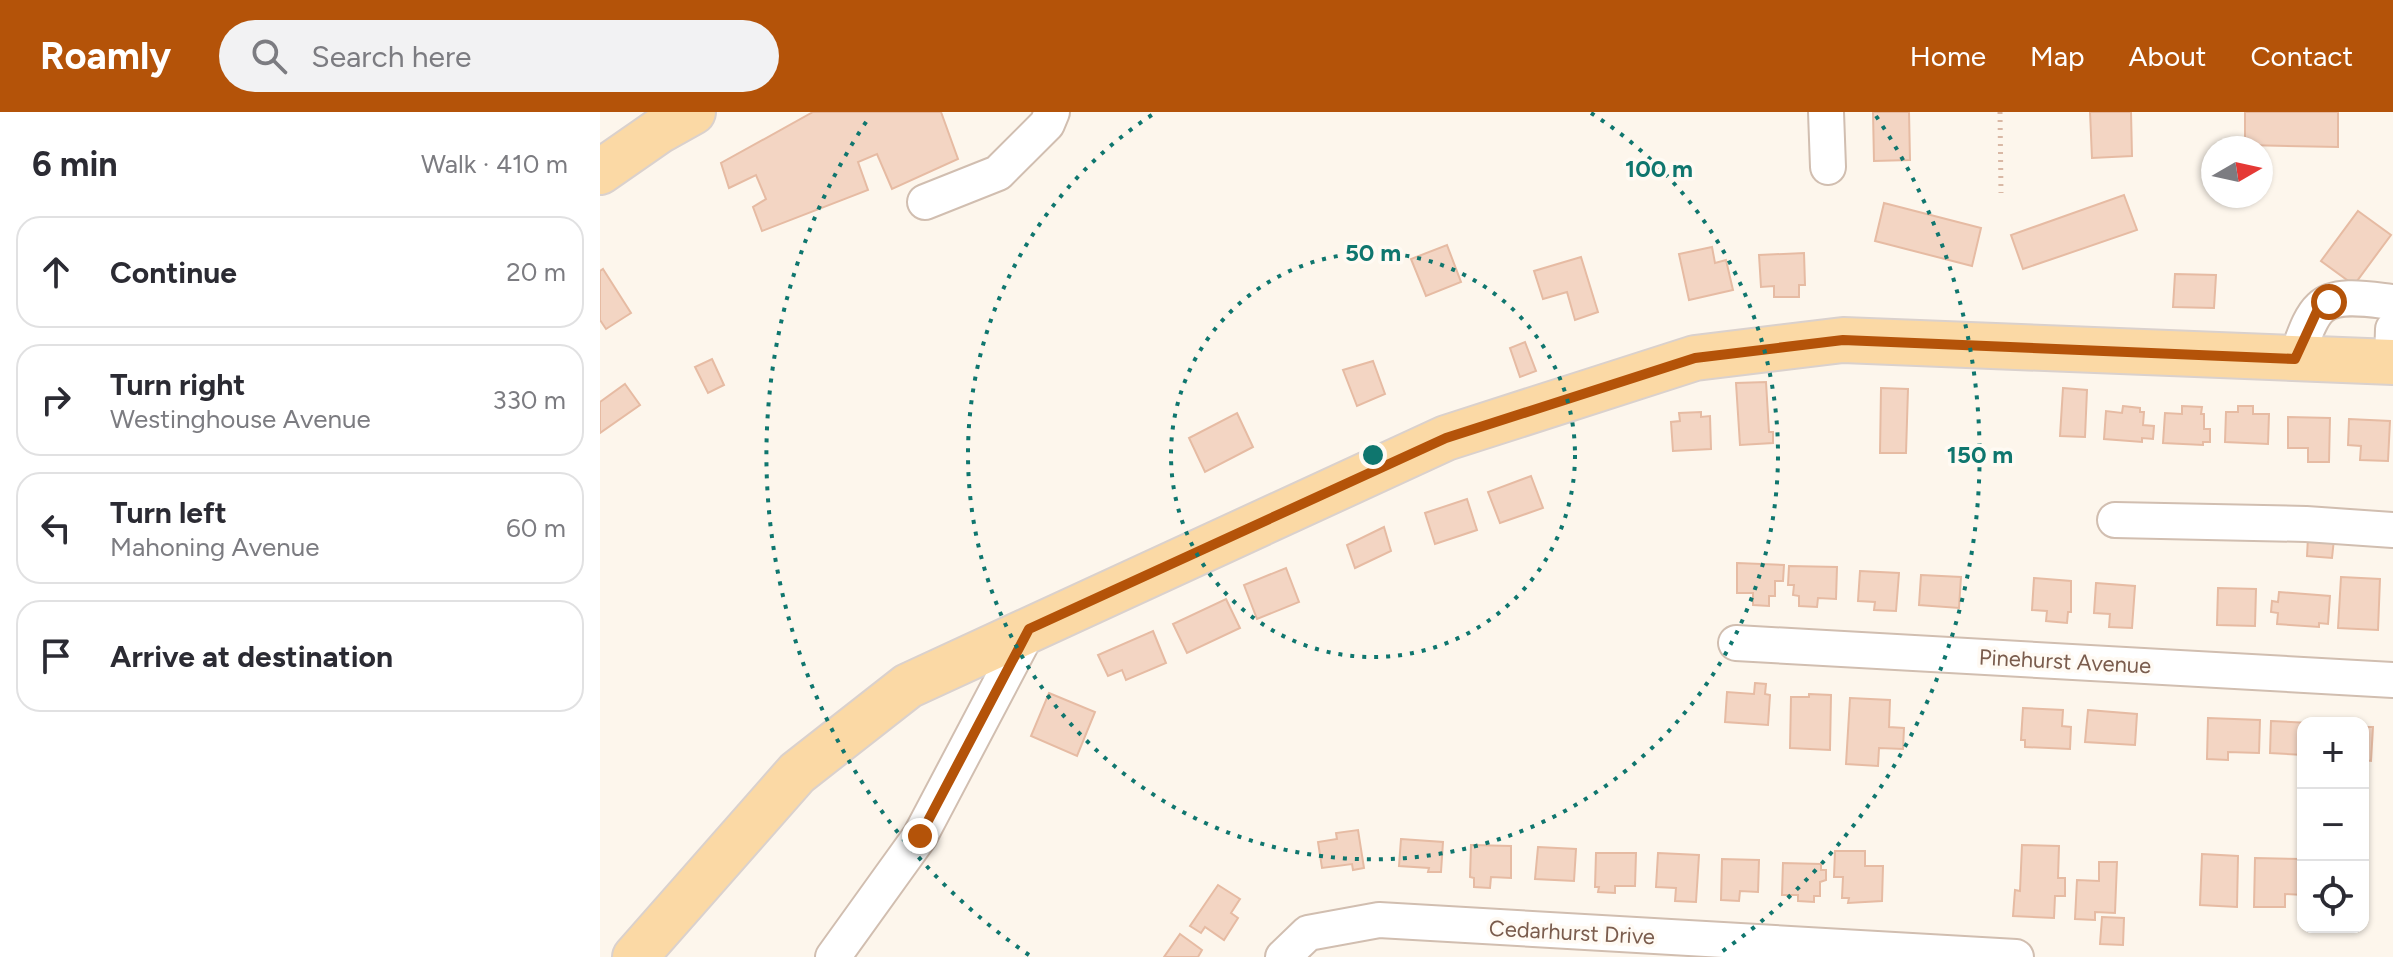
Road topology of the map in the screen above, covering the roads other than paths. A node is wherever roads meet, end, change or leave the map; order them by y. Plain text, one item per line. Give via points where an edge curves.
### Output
1 (693, 112) edge
2 (1052, 112) edge
3 (1826, 112) edge
4 (1828, 167) dead end
5 (600, 172) edge
6 (925, 202) dead end
7 (2393, 302) edge
8 (2393, 351) edge
9 (2295, 359) junction
10 (2115, 520) dead end
11 (2393, 530) edge
12 (1029, 629) junction
13 (1736, 643) dead end
14 (2393, 680) edge
15 (635, 957) edge
16 (833, 957) edge
17 (1283, 957) edge
18 (2016, 957) edge

1 - 5 main road
2 - 6 street via 1047,124 998,173
3 - 4 street
7 - 9 street via 2329,302 2318,309
8 - 9 main road
9 - 12 main road via 1843,340 1695,358 1446,438
10 - 11 street
12 - 15 main road via 908,686 797,773
12 - 16 street via 920,836
13 - 14 street, Pinehurst Avenue
17 - 18 street, Cedarhurst Drive via 1308,933 1379,920

